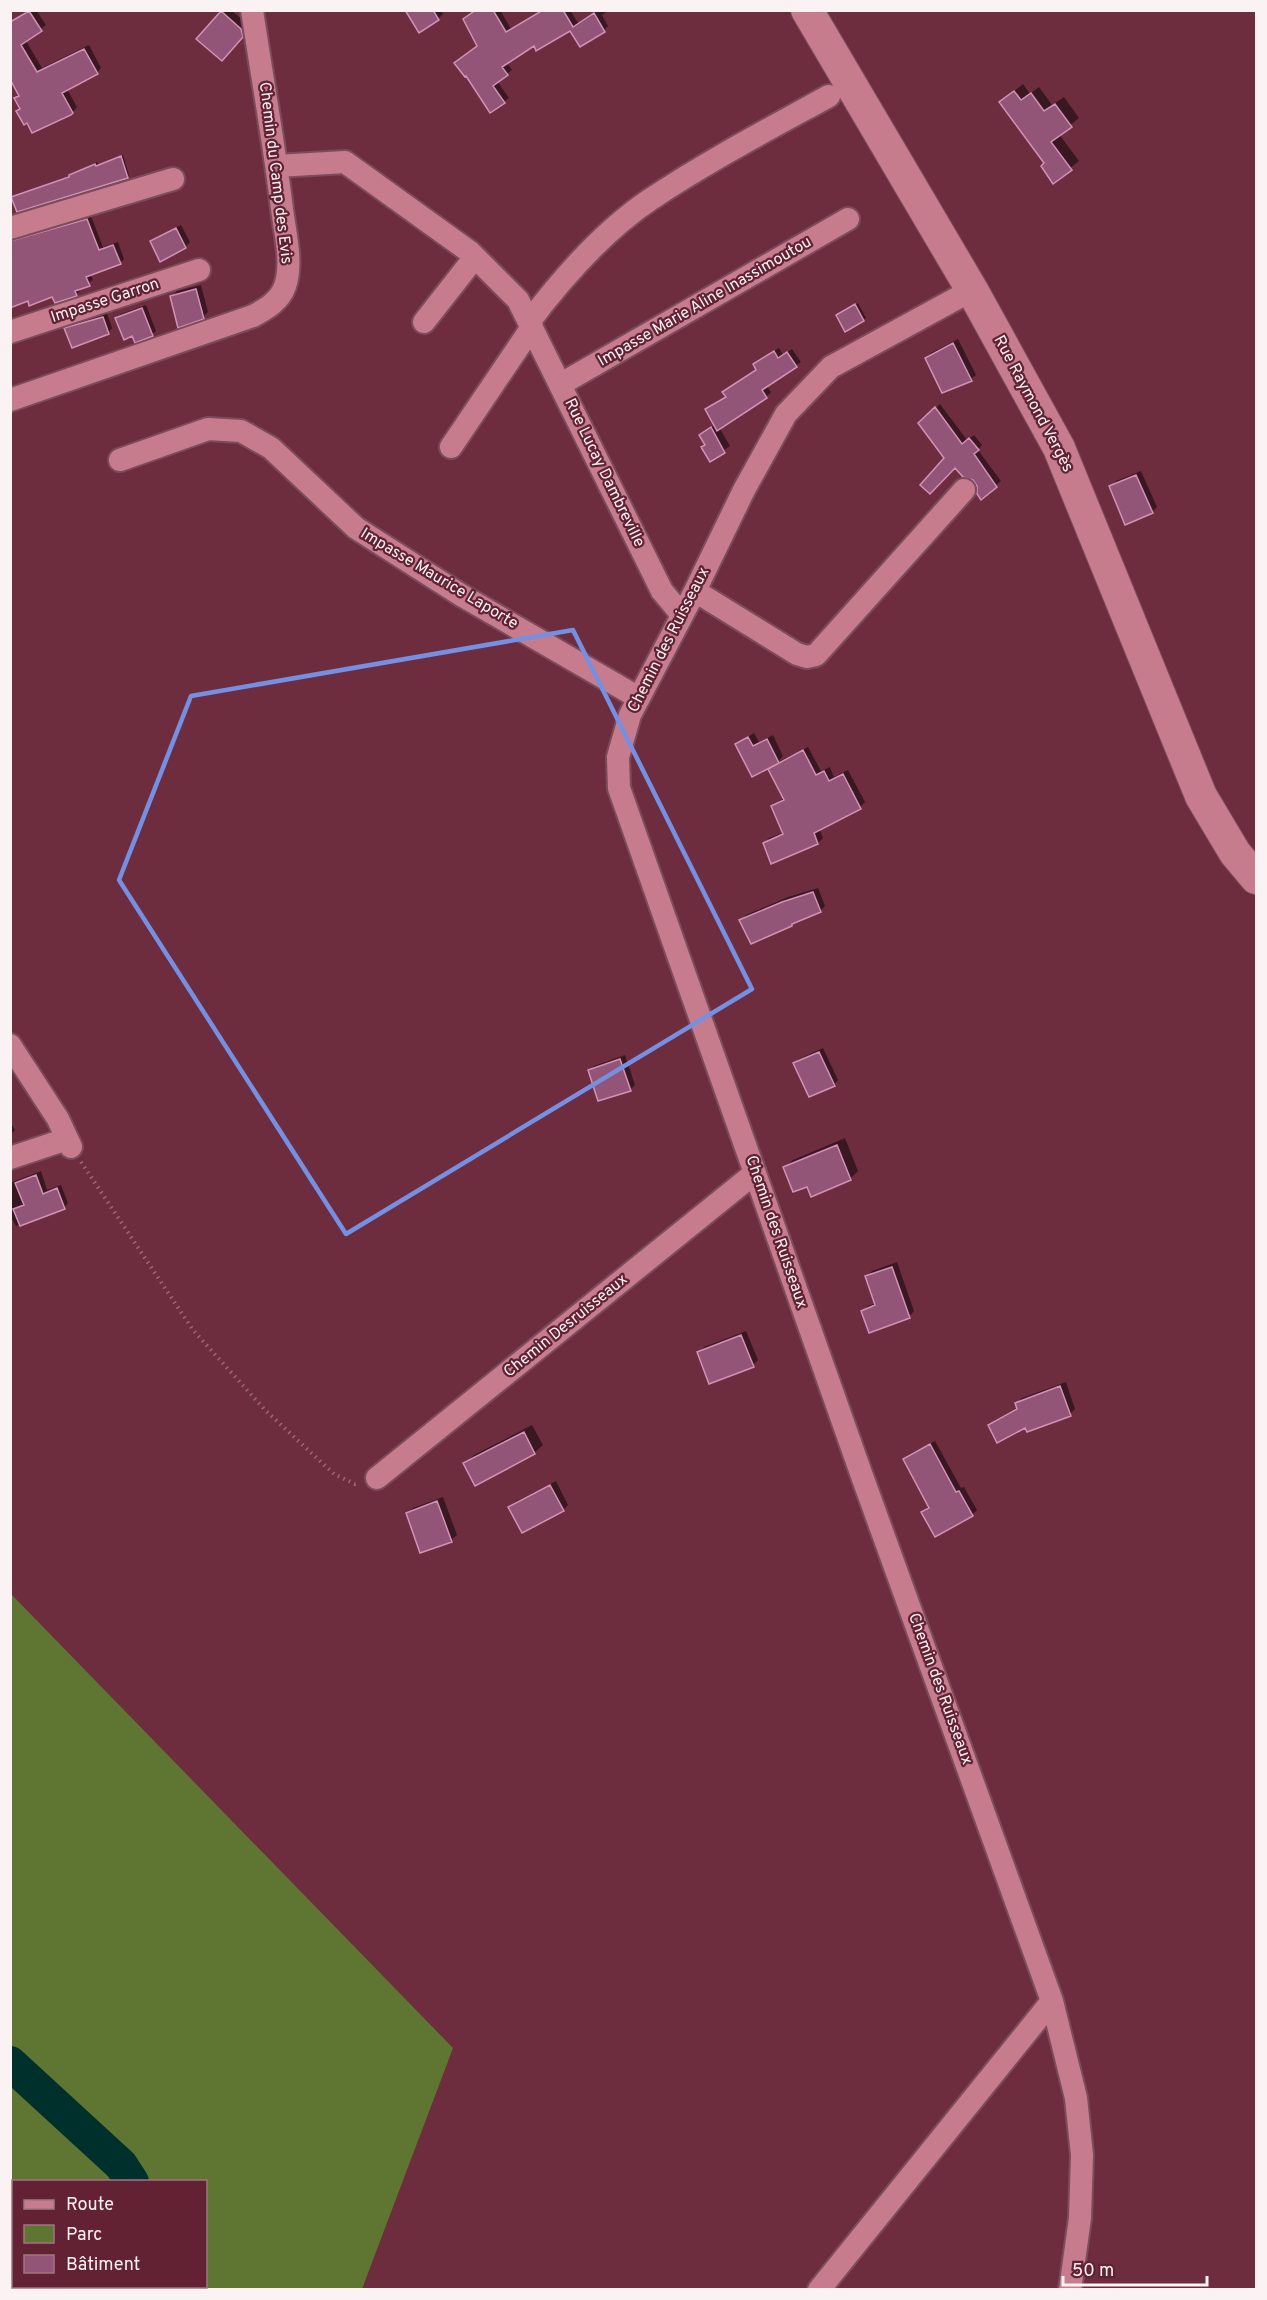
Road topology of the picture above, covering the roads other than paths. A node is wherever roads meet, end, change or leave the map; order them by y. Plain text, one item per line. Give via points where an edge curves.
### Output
1 (252, 10) edge
2 (807, 10) edge
3 (829, 96) dead end
4 (277, 166) junction
5 (173, 179) dead end
6 (848, 219) dead end
7 (10, 228) edge
8 (475, 257) junction
9 (199, 270) dead end
10 (972, 290) junction
11 (424, 322) dead end
12 (531, 325) junction
13 (10, 332) edge
14 (561, 384) junction
15 (10, 400) edge
16 (451, 447) dead end
17 (120, 460) dead end
18 (964, 489) dead end
19 (695, 591) junction
20 (682, 615) junction
21 (639, 698) junction
22 (1257, 878) edge
23 (10, 1045) edge
24 (10, 1158) edge
25 (755, 1173) junction
26 (377, 1478) road end
27 (1052, 2001) junction
28 (819, 2289) edge
29 (1070, 2289) edge

1 - 4 street, Chemin du Camp des Evis
2 - 10 main road, Rue Raymond Vergès
3 - 12 street via 650,200 600,241 555,288
4 - 8 street, Rue Lucay Dambreville via 345,162
4 - 15 street, Chemin du Camp des Evis via 288,276 278,300 253,316
5 - 7 street
6 - 14 street, Impasse Marie Aline Inassimoutou
8 - 11 street
8 - 12 street, Rue Lucay Dambreville via 518,300
9 - 13 street, Impasse Garron
10 - 19 street, Chemin des Ruisseaux via 831,367 786,414
10 - 22 main road, Rue Raymond Vergès via 1059,448 1202,796 1236,853
12 - 14 street, Rue Lucay Dambreville
12 - 16 street
14 - 20 street, Rue Lucay Dambreville via 662,591
17 - 21 street, Impasse Maurice Laporte via 208,429 241,431 271,448 356,528 461,595
18 - 19 street via 816,655 796,654
19 - 20 street, Chemin des Ruisseaux
20 - 21 street, Chemin des Ruisseaux
21 - 25 street, Chemin des Ruisseaux via 618,757 620,788
23 - 24 street via 69,1143
25 - 26 street, Chemin Desruisseaux
25 - 27 street, Chemin des Ruisseaux
27 - 28 street
27 - 29 street, Chemin des Ruisseaux via 1076,2098 1082,2154 1080,2218

